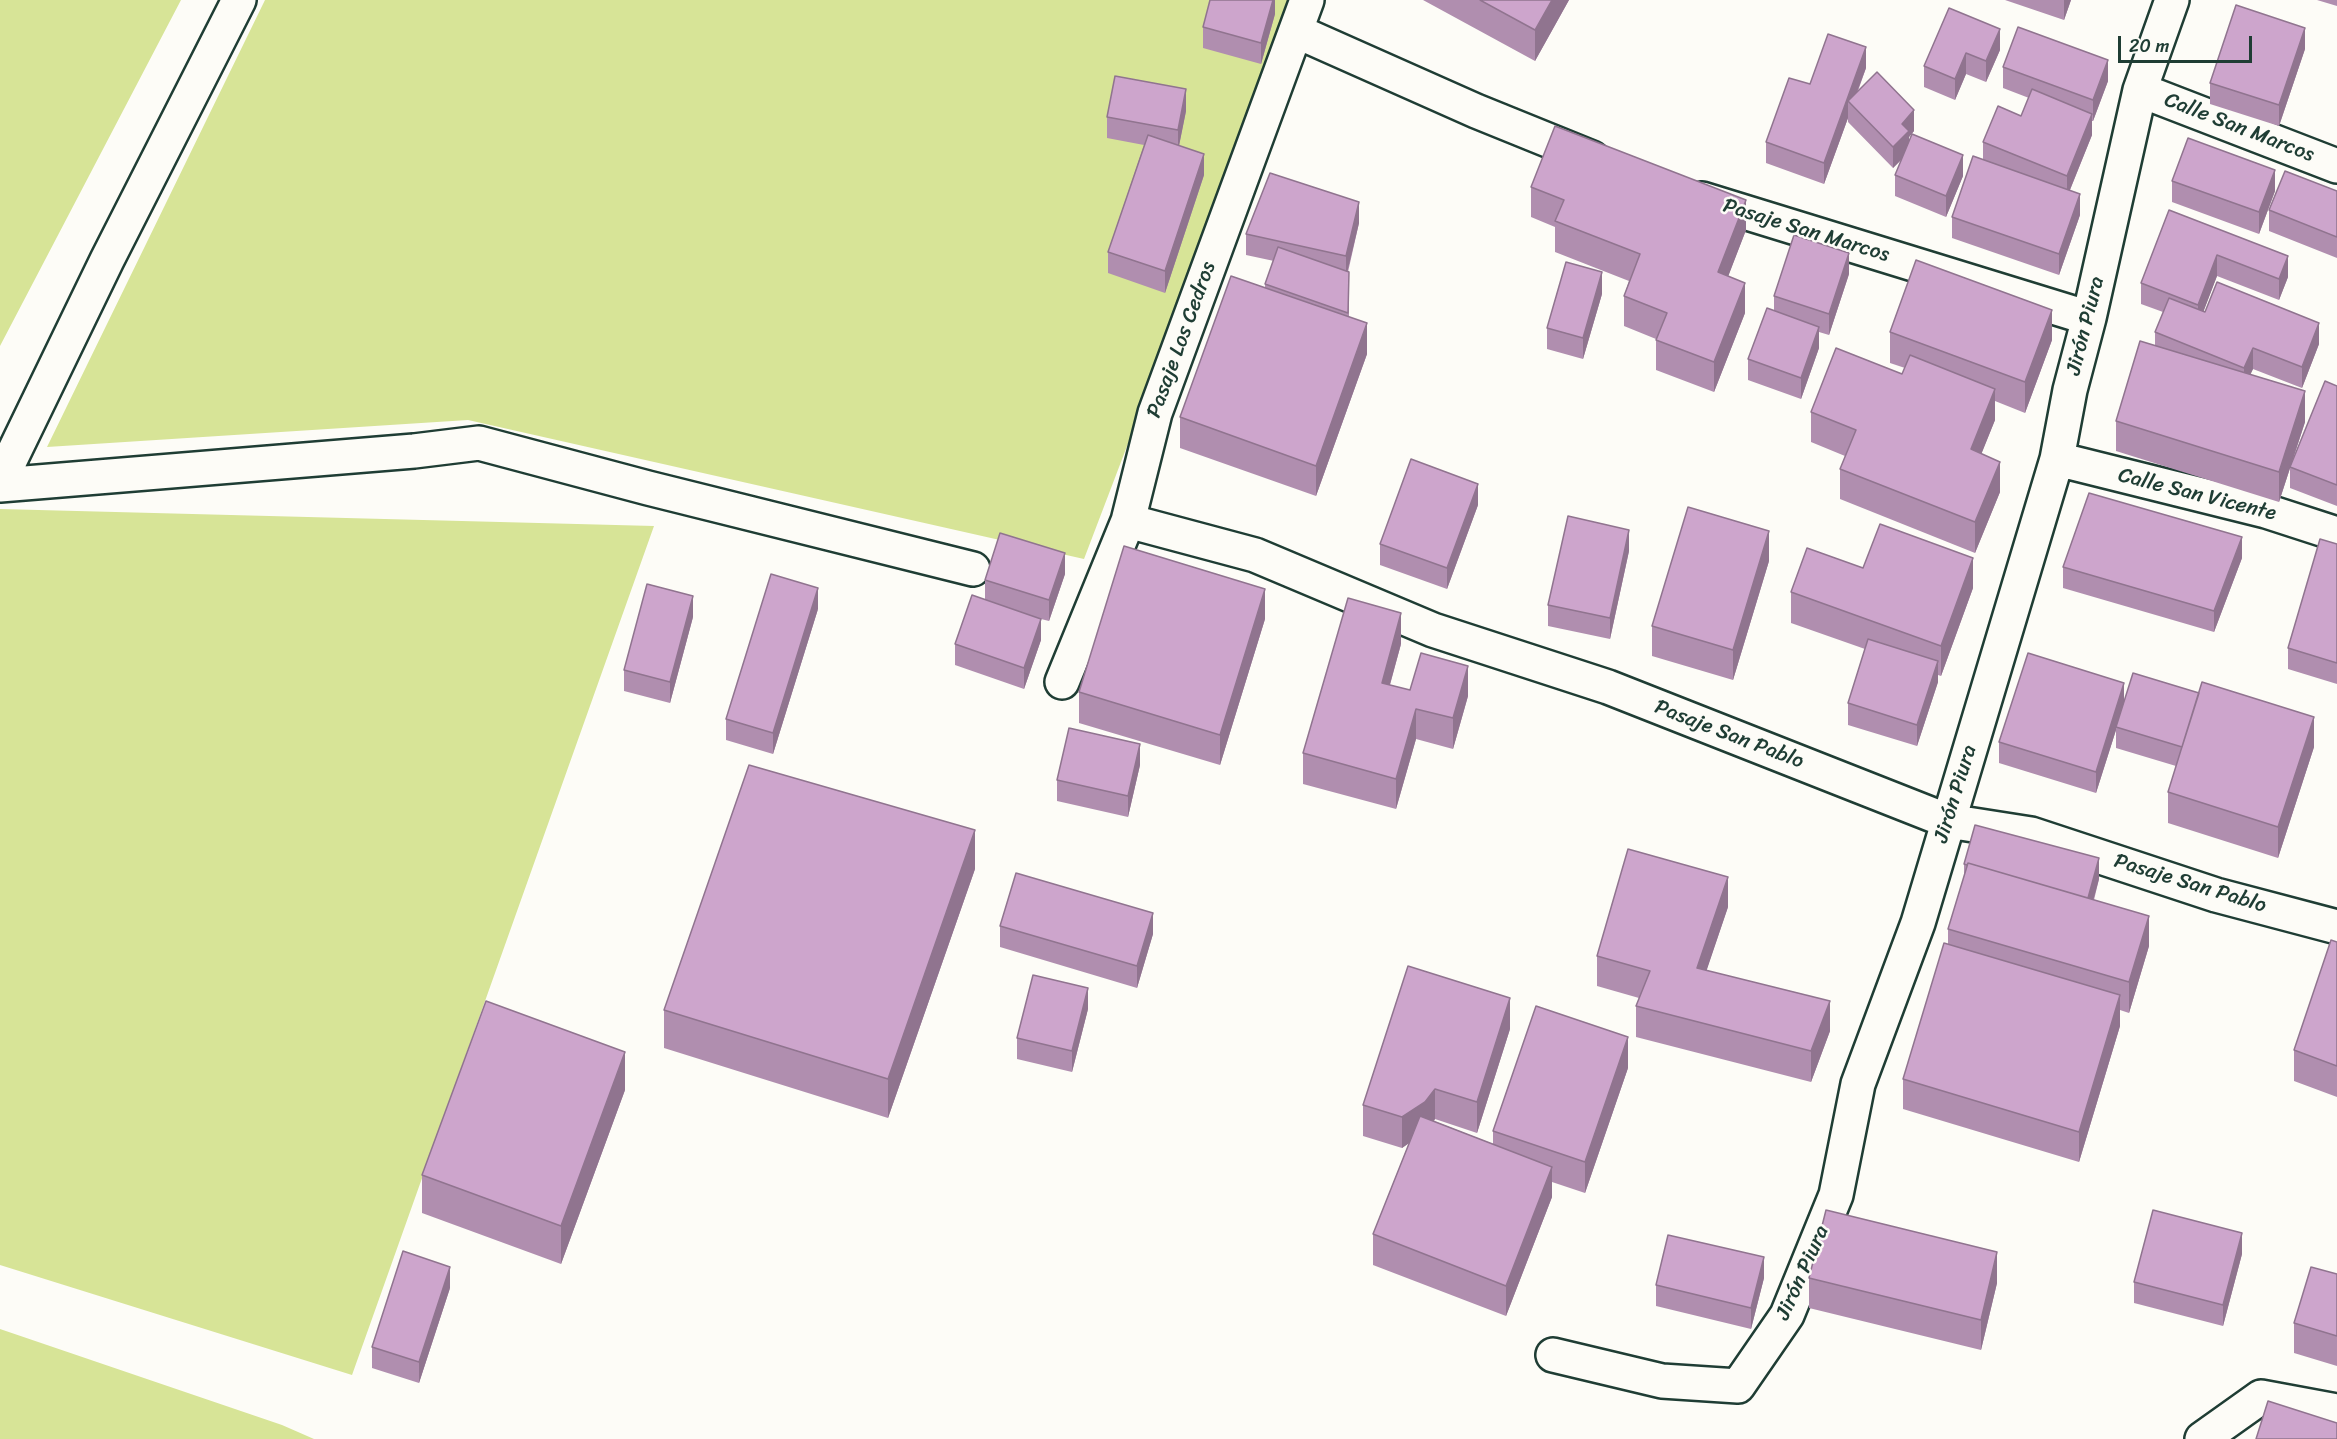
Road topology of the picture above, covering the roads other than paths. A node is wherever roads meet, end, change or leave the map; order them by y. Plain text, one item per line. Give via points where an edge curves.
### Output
1 (239, 0) edge
2 (1307, 0) edge
3 (2172, 0) edge
4 (1296, 31) junction
5 (2140, 90) junction
6 (2337, 166) edge
7 (1623, 171) edge
8 (1677, 191) edge
9 (2089, 318) junction
10 (2057, 459) junction
11 (0, 483) edge
12 (1128, 521) junction
13 (2337, 534) edge
14 (973, 569) dead end
15 (1062, 682) dead end
16 (1948, 821) junction
17 (2337, 927) edge
18 (1553, 1355) dead end
19 (2337, 1411) edge
20 (2202, 1439) edge

1 - 11 street
2 - 4 street, Pasaje Los Cedros
3 - 5 street, Jirón Piura
4 - 7 street
4 - 12 street, Pasaje Los Cedros via 1155,412
5 - 6 street, Calle San Marcos
5 - 9 street, Jirón Piura
8 - 9 street, Pasaje San Marcos
9 - 10 street, Jirón Piura
10 - 13 street, Calle San Vicente via 2266,511
10 - 16 street, Jirón Piura
11 - 14 street via 479,443
12 - 15 street, Pasaje Los Cedros
12 - 16 street, Pasaje San Pablo via 1255,555 1433,630 1608,687
16 - 17 street, Pasaje San Pablo via 2031,834 2216,895
16 - 18 street, Jirón Piura via 1918,923 1858,1084 1836,1195 1787,1315 1738,1386 1662,1381
19 - 20 street via 2261,1397

